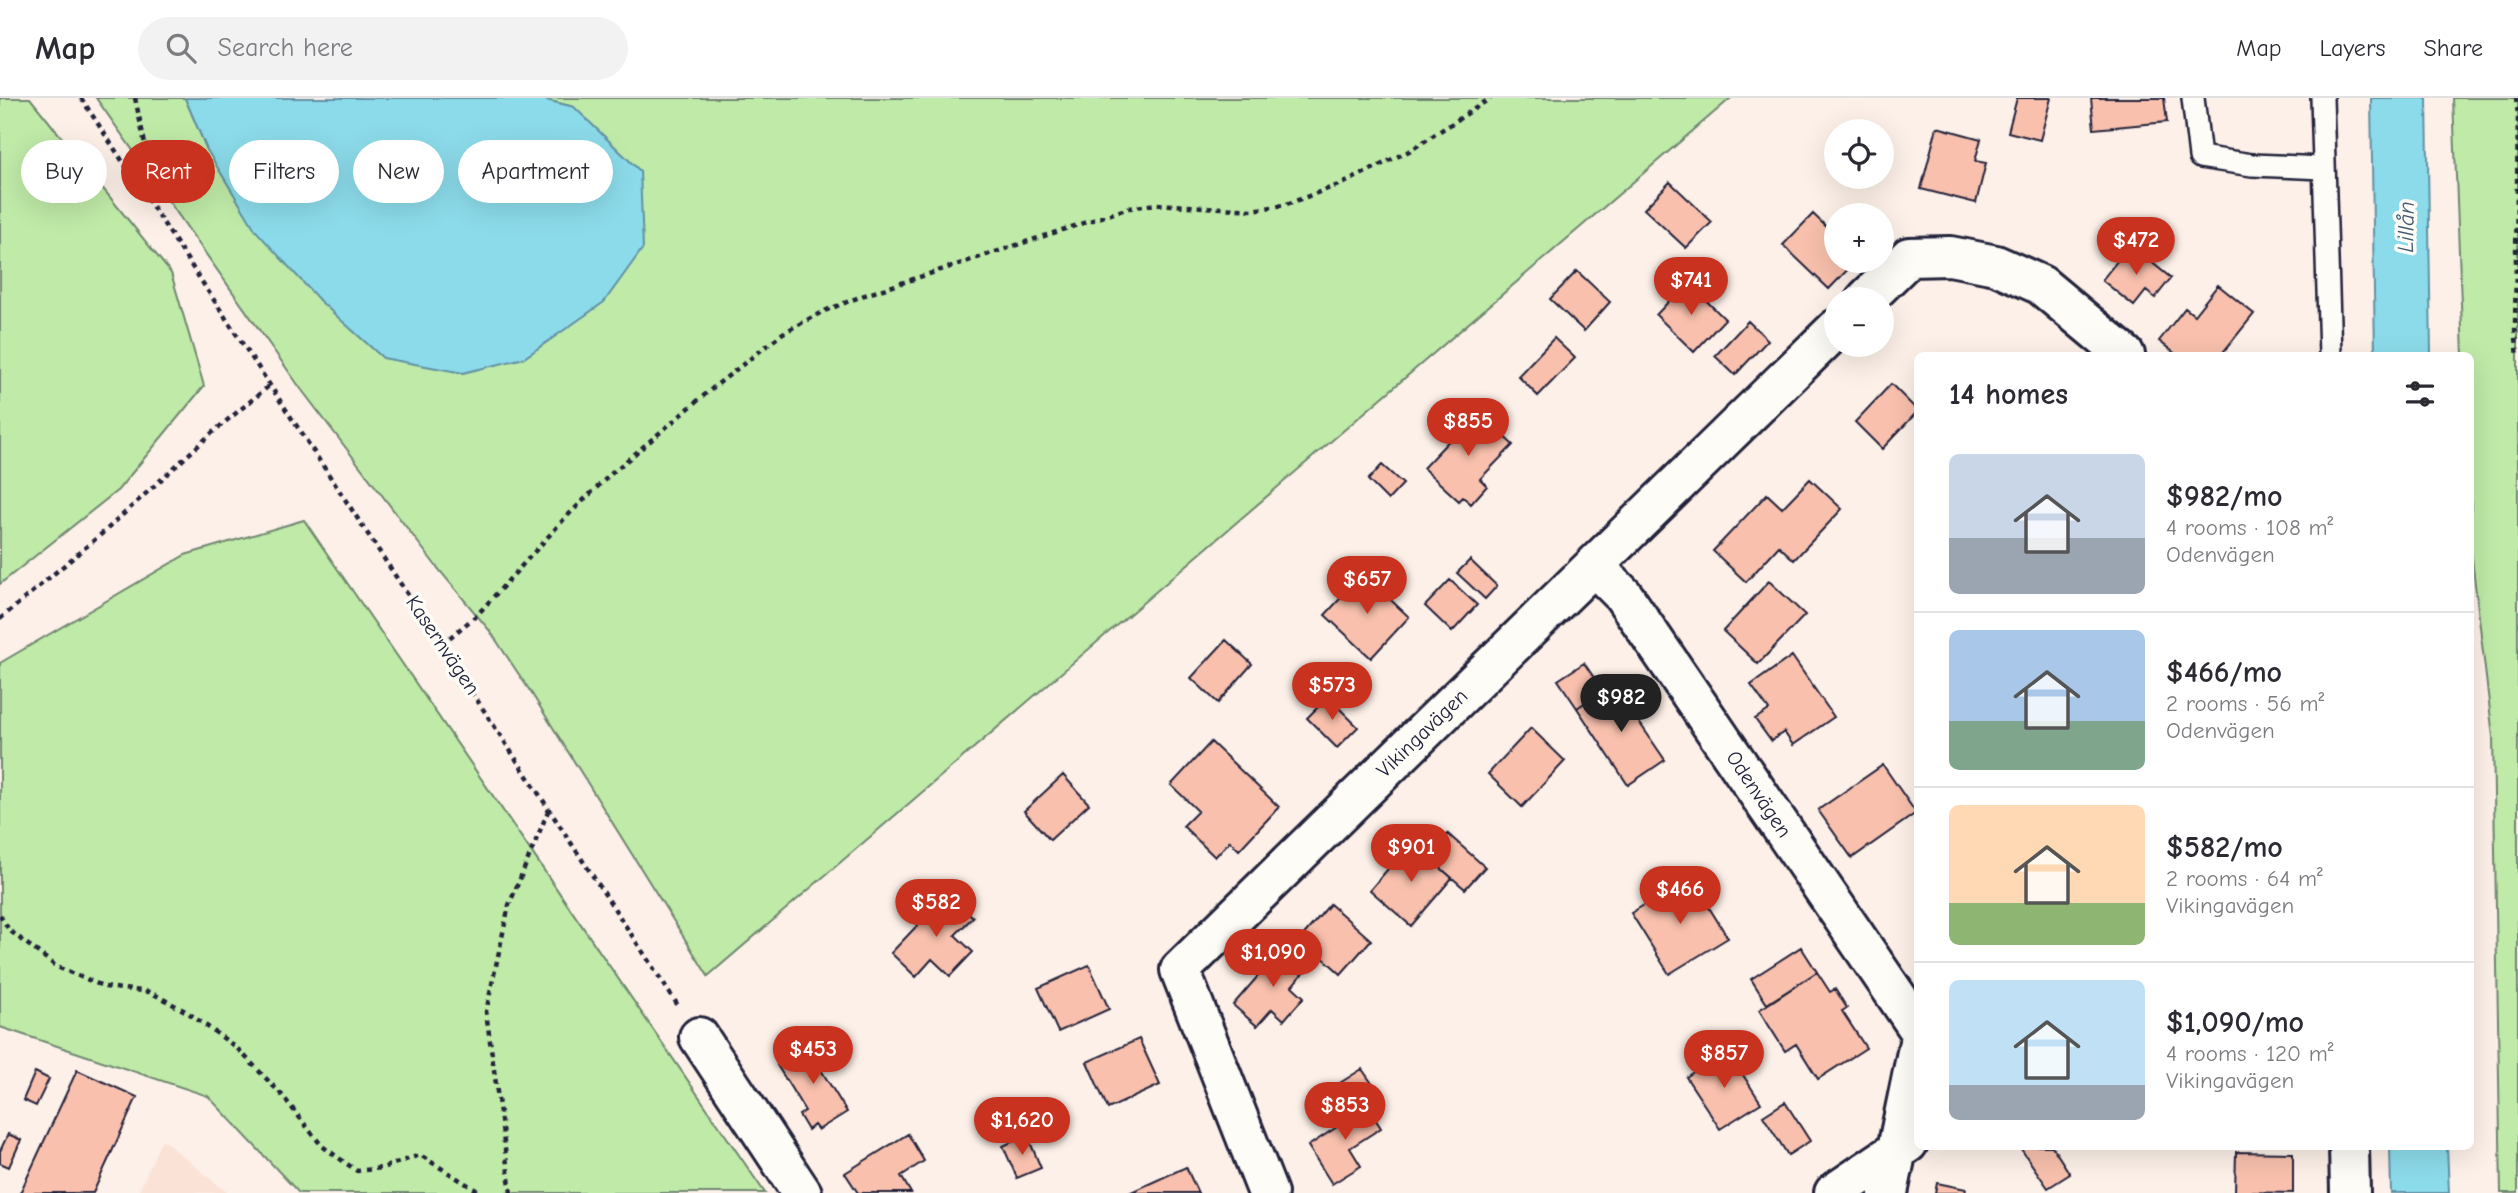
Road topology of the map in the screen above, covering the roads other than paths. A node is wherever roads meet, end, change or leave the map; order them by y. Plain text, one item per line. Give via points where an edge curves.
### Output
1 (2193, 98) edge
2 (2322, 98) edge
3 (2323, 167) junction
4 (1878, 287) edge
5 (1824, 341) edge
6 (2121, 352) edge
7 (2330, 352) edge
8 (1594, 566) junction
9 (1914, 1022) edge
10 (699, 1037) road end
11 (1914, 1083) edge
12 (1907, 1143) edge
13 (2349, 1150) edge
14 (802, 1193) edge
15 (1268, 1193) edge
16 (1835, 1193) edge
17 (1888, 1193) edge
18 (2350, 1193) edge

1 - 3 lane via 2200,157 2252,165
2 - 3 lane
3 - 7 lane
4 - 6 street via 1909,257 1950,256 1996,265 2041,285
5 - 8 street, Vikingavägen
8 - 9 street, Odenvägen via 1623,595
8 - 15 street, Vikingavägen via 1180,970
10 - 14 street
11 - 12 street
12 - 16 street
12 - 17 street
13 - 18 street

